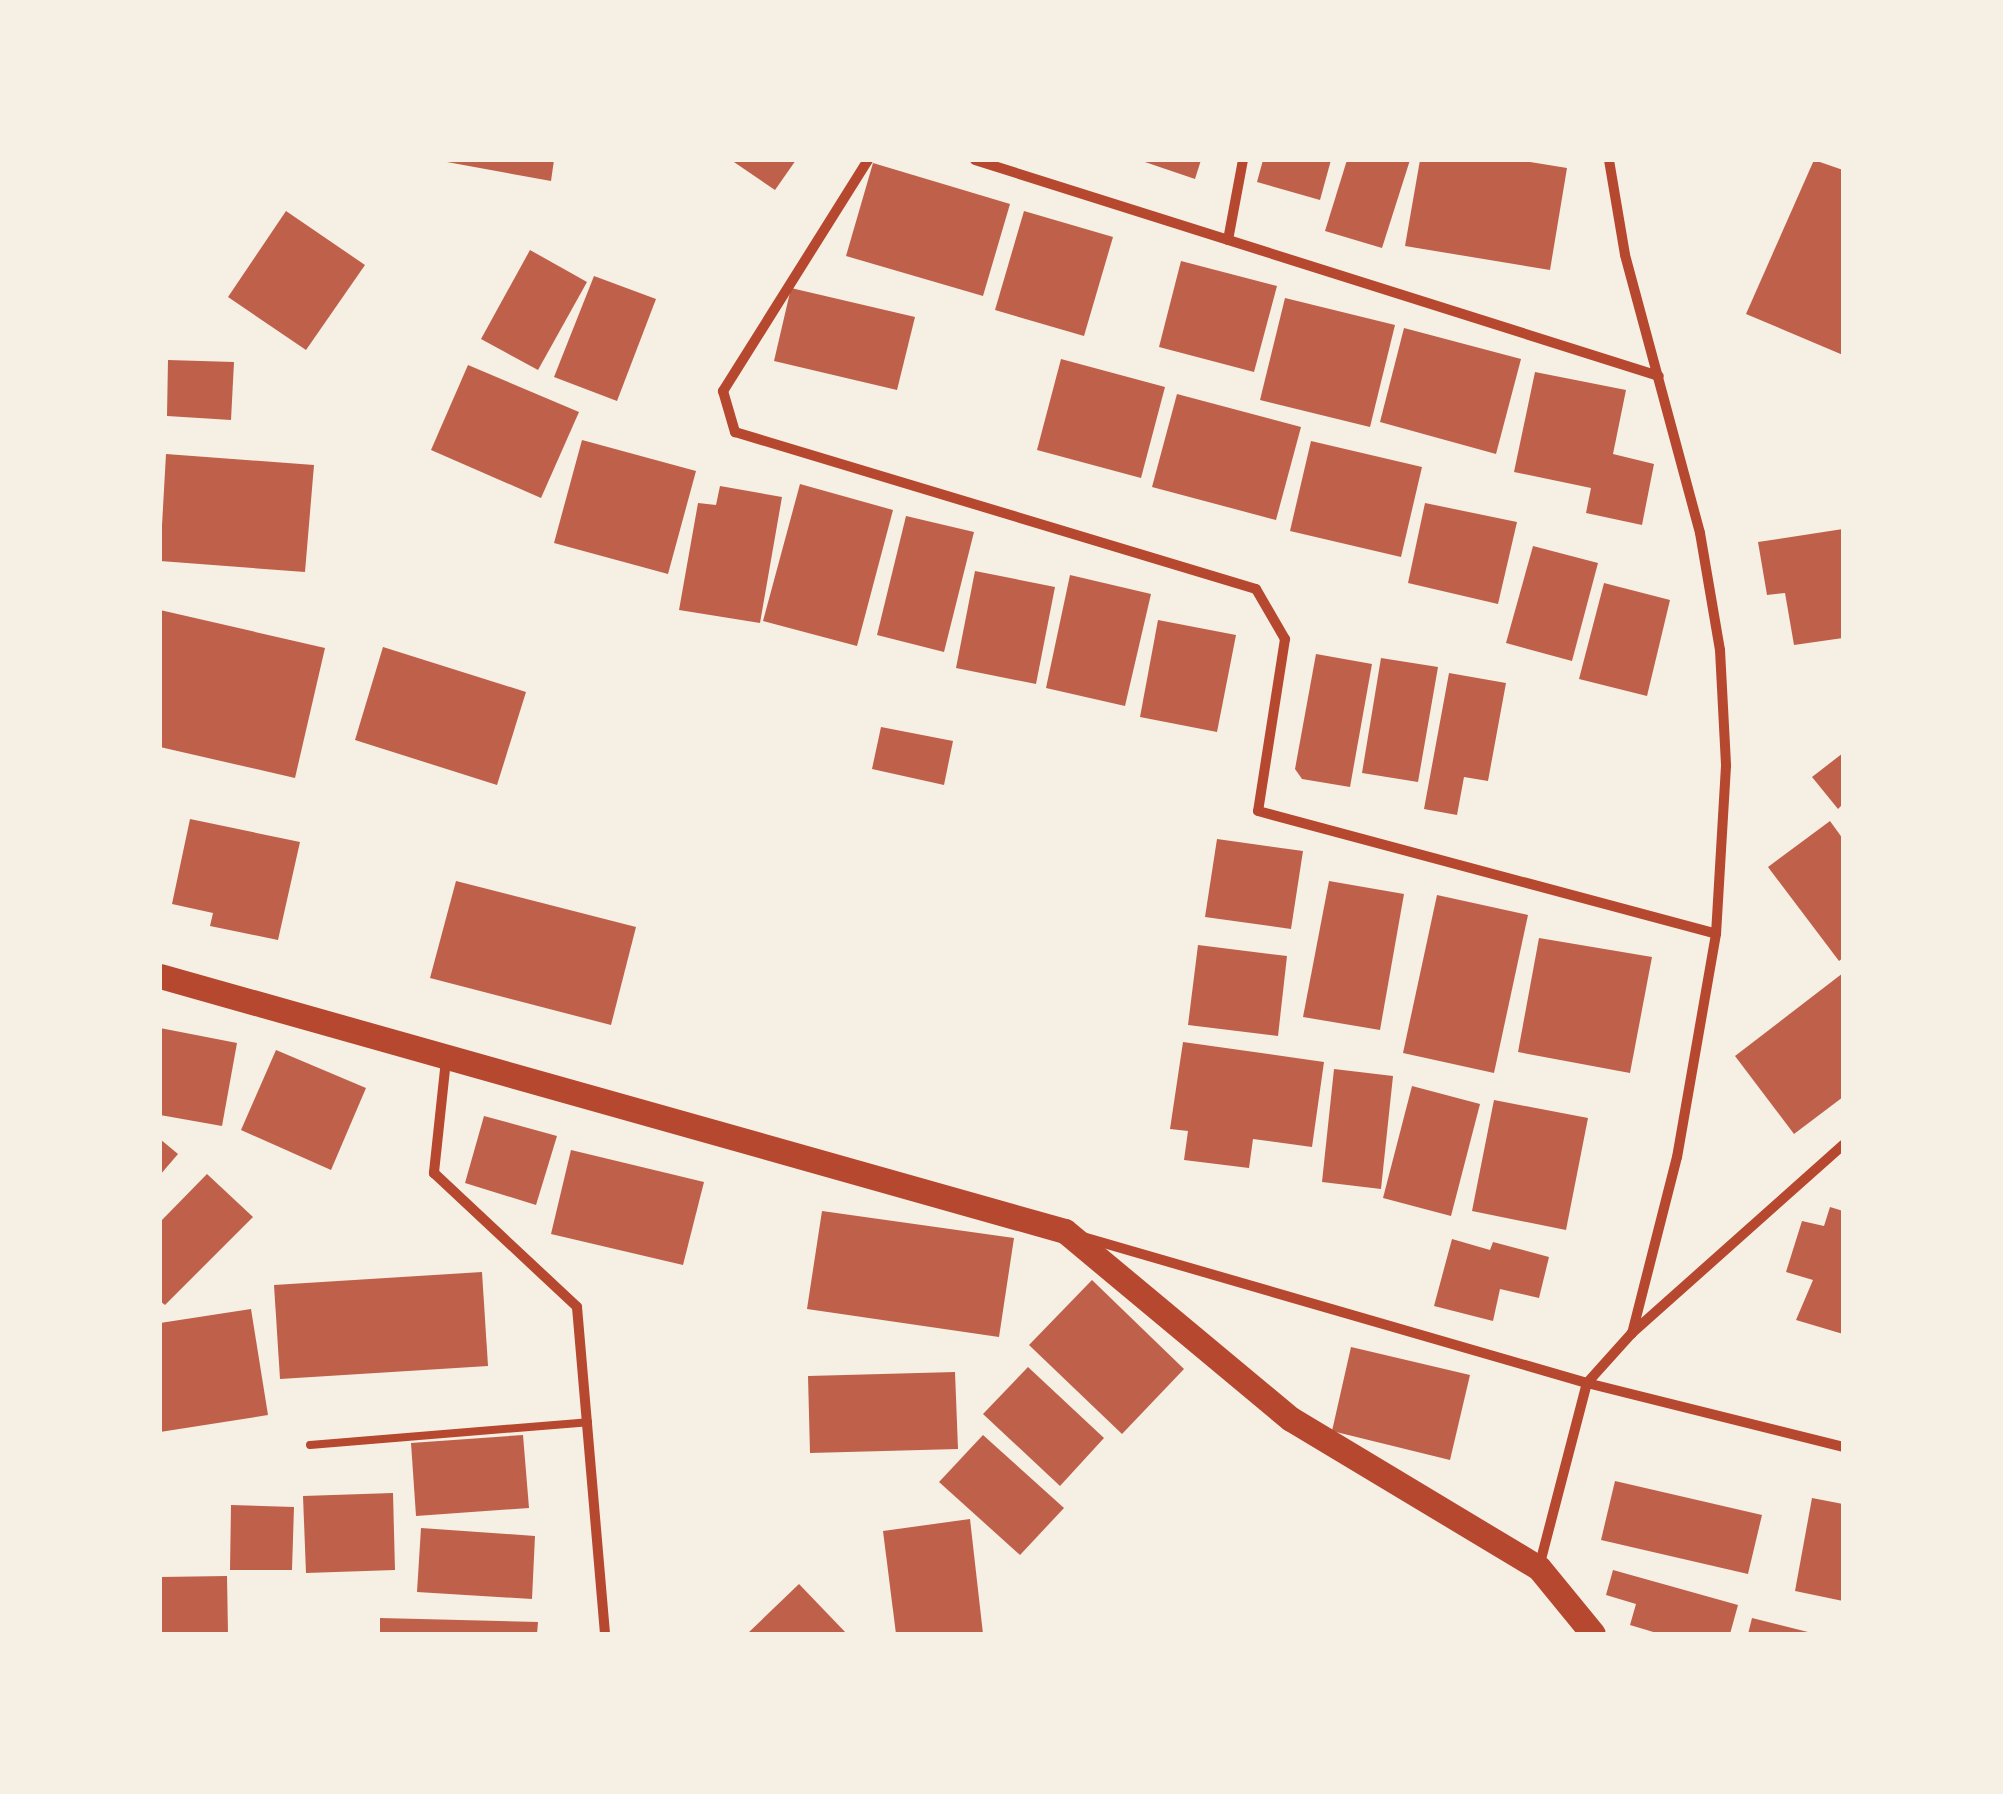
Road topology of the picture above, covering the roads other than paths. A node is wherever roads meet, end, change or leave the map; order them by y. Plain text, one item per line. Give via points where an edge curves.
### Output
1 (868, 160) edge
2 (975, 160) edge
3 (1243, 160) edge
4 (1609, 160) edge
5 (1228, 240) junction
6 (1660, 376) junction
7 (1716, 934) junction
8 (160, 976) edge
9 (446, 1060) junction
10 (1843, 1145) edge
11 (1065, 1232) junction
12 (1632, 1333) junction
13 (1587, 1383) junction
14 (588, 1422) junction
15 (310, 1445) dead end
16 (1843, 1446) edge
17 (1539, 1568) junction
18 (605, 1634) edge
19 (1593, 1634) edge

1 - 7 street via 723,391 735,432 1256,590 1285,639 1258,811
2 - 5 street
3 - 5 street
4 - 6 street via 1624,254
5 - 6 street
6 - 7 street via 1700,533 1720,650 1726,766
7 - 12 street via 1677,1156
8 - 9 main road
9 - 11 main road
9 - 14 street via 434,1173 577,1307
10 - 12 street
11 - 13 street
11 - 17 main road via 1291,1419
12 - 13 street
13 - 16 street
13 - 17 street
14 - 15 lane
14 - 18 street
17 - 19 main road

